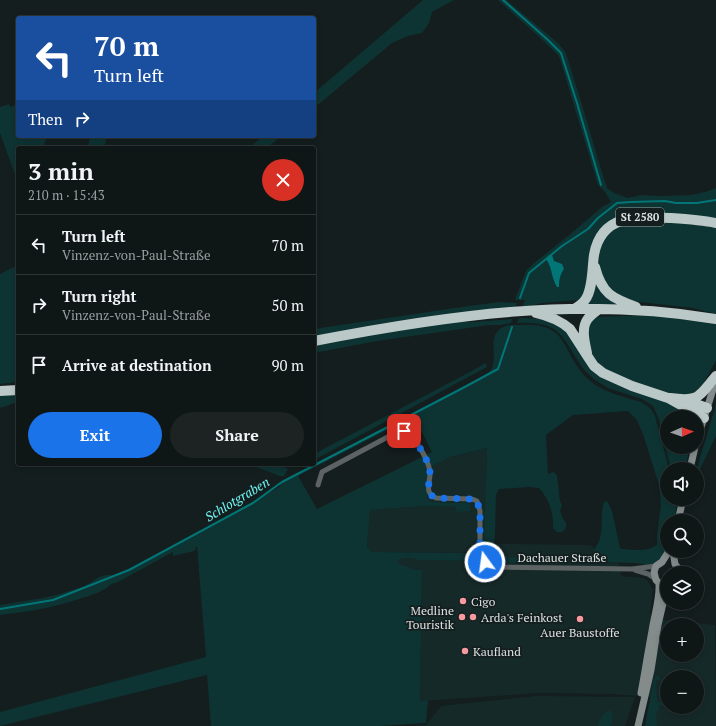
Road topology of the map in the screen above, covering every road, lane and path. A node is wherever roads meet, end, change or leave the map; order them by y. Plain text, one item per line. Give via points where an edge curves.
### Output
1 (714, 222) edge
2 (594, 262) junction
3 (576, 308) junction
4 (599, 309) junction
5 (526, 311) junction
6 (646, 311) junction
7 (716, 319) edge
8 (316, 341) edge
9 (588, 357) junction
10 (716, 376) edge
11 (716, 380) edge
12 (16, 390) edge
13 (0, 391) edge
14 (668, 398) junction
15 (683, 400) junction
16 (707, 408) junction
17 (690, 410) edge
18 (704, 418) edge
19 (318, 485) dead end
20 (664, 558) edge
21 (674, 558) edge
22 (659, 564) junction
23 (675, 564) joint
24 (632, 568) junction
25 (654, 578) junction
26 (659, 584) joint
27 (661, 610) edge
28 (639, 724) edge

1 - 2 highway, St 2580 via 650,217 622,220 610,226 601,235
2 - 3 highway, St 2580 via 588,296
2 - 6 highway, St 2580 via 599,281 607,292
3 - 4 highway, St 2580
3 - 5 highway, St 2580
4 - 6 highway, St 2580
4 - 9 highway via 585,324
5 - 8 highway, St 2580 via 430,320
5 - 9 highway, St 2580 via 551,317 566,325
6 - 7 highway, St 2580
9 - 14 highway, St 2580 via 599,370 609,376
10 - 15 highway, St 2580 via 699,396 692,400
11 - 16 street
12 - 13 highway
14 - 15 highway, St 2580
14 - 17 highway, St 2580
15 - 16 highway, St 2580
16 - 18 street
19 - 24 street, Dachauer Straße via 322,472 399,431 409,432 428,464 431,496 477,501 480,511 480,551 485,562 491,567
20 - 22 street
21 - 23 street
22 - 23 street, Dachauer Straße
22 - 24 street, Dachauer Straße
22 - 25 street via 654,572
24 - 25 street, Dachauer Straße
25 - 26 street, Dachauer Straße
26 - 28 street, Dachauer Straße via 640,700
27 - 28 street, Dachauer Straße

